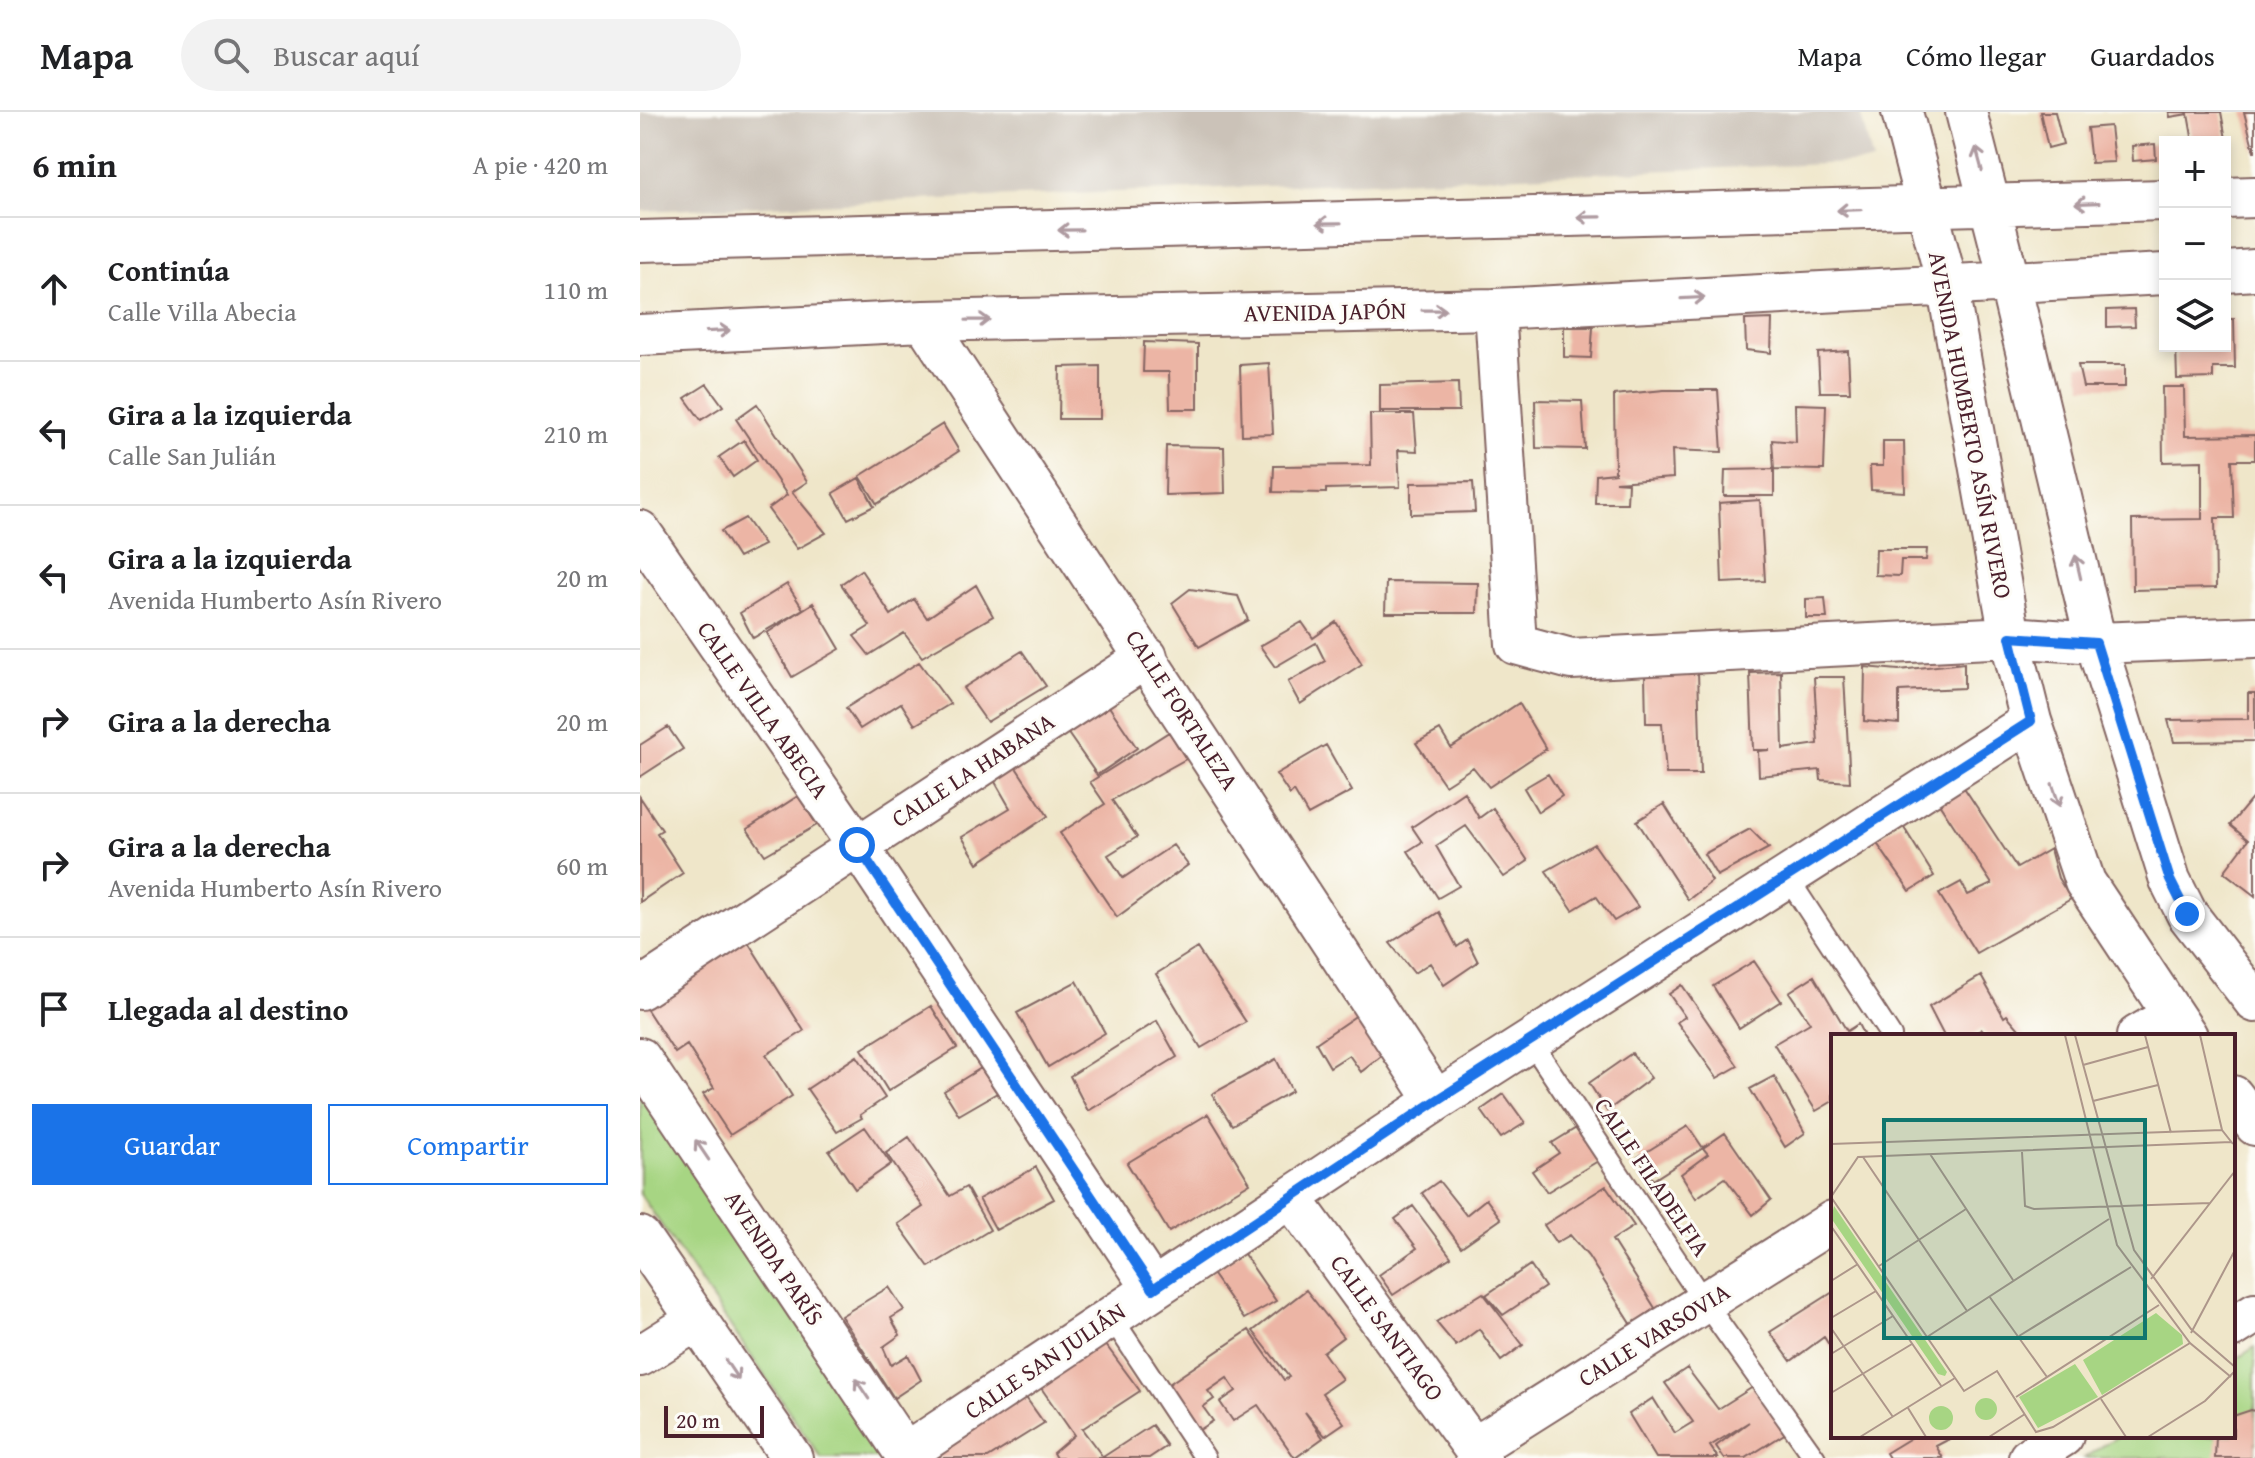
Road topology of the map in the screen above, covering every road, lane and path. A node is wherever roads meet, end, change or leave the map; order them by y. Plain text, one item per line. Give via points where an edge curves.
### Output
1 (1902, 112) edge
2 (1966, 112) edge
3 (2255, 197) edge
4 (2231, 198) edge
5 (2159, 200) edge
6 (1927, 207) junction
7 (1991, 207) junction
8 (640, 241) edge
9 (2255, 270) edge
10 (2231, 272) edge
11 (2159, 274) edge
12 (2009, 280) junction
13 (1947, 284) junction
14 (1495, 309) junction
15 (924, 321) junction
16 (640, 335) edge
17 (640, 531) edge
18 (2010, 637) junction
19 (2255, 637) edge
20 (2096, 643) junction
21 (1147, 657) junction
22 (2031, 721) junction
23 (857, 845) junction
24 (1787, 877) junction
25 (640, 989) edge
26 (2255, 1002) edge
27 (2179, 1026) edge
28 (1890, 1034) edge
29 (2145, 1034) edge
30 (1531, 1042) junction
31 (640, 1058) edge
32 (2235, 1099) edge
33 (1436, 1101) junction
34 (2255, 1125) edge
35 (1292, 1199) junction
36 (1831, 1222) edge
37 (640, 1237) edge
38 (1153, 1289) junction
39 (1705, 1303) junction
40 (2255, 1313) edge
41 (1112, 1318) junction
42 (697, 1320) junction
43 (2235, 1326) edge
44 (640, 1356) edge
45 (2060, 1438) edge
46 (1478, 1453) edge
47 (907, 1456) edge
48 (792, 1458) edge
49 (1205, 1458) edge
50 (1815, 1458) edge
51 (2029, 1458) edge

1 - 6 street, AVENIDA HUMBERTO ASÍN RIVERO
7 -> 2 street
3 - 4 street
5 -> 7 street
6 - 7 street
6 -> 8 street
6 - 13 street, AVENIDA HUMBERTO ASÍN RIVERO
7 - 12 street
9 - 10 street
11 - 12 street, AVENIDA JAPÓN
12 - 13 street, AVENIDA JAPÓN
20 -> 12 street
14 -> 13 street, AVENIDA JAPÓN
13 - 18 street, AVENIDA HUMBERTO ASÍN RIVERO
15 -> 14 street, AVENIDA JAPÓN
14 - 18 street via 1516,644 1571,659
16 -> 15 street, AVENIDA JAPÓN
15 - 21 street, CALLE FORTALEZA
17 - 23 street, CALLE VILLA ABECIA
18 - 20 street
18 - 22 street, AVENIDA HUMBERTO ASÍN RIVERO
19 - 20 street
20 - 26 street via 2170,880 2187,914
21 - 23 street, CALLE LA HABANA
21 - 33 street, CALLE FORTALEZA
22 - 24 street, CALLE SAN JULIÁN
22 -> 27 street, AVENIDA HUMBERTO ASÍN RIVERO via 2085,882
23 - 25 street, CALLE LA HABANA
23 - 38 street, CALLE VILLA ABECIA
24 - 28 lane
24 - 30 street, CALLE SAN JULIÁN
27 - 29 street
30 - 33 street, CALLE SAN JULIÁN
30 - 39 lane, CALLE FILADELFIA
47 -> 31 street, AVENIDA PARÍS
32 - 34 street
33 - 35 street, CALLE SAN JULIÁN
35 - 38 street, CALLE SAN JULIÁN
35 - 46 street, CALLE SANTIAGO
36 - 39 street, CALLE VARSOVIA
37 - 42 street
38 - 41 street, CALLE SAN JULIÁN
39 - 46 street, CALLE VARSOVIA
39 - 50 lane, CALLE FILADELFIA
40 - 43 street
41 - 47 street, CALLE SAN JULIÁN
41 - 49 lane
42 - 44 street
42 -> 48 street
45 - 51 street

